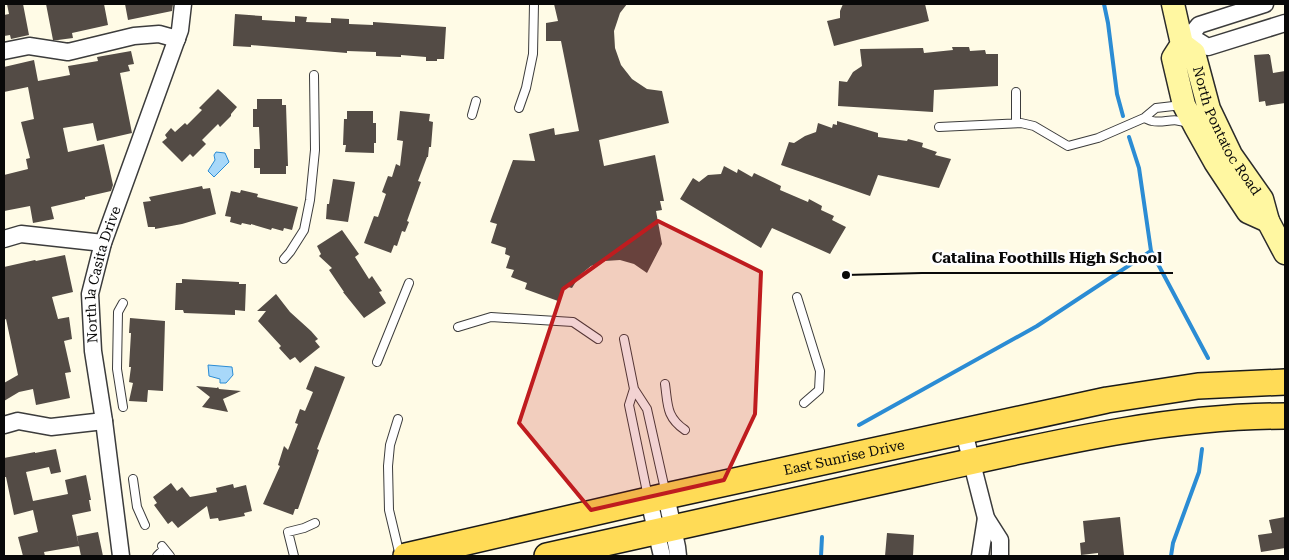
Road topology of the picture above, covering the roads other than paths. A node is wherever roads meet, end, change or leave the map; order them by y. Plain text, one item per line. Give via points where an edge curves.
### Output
1 (183, 4) edge
2 (534, 4) edge
3 (1173, 4) edge
4 (1265, 4) edge
5 (1285, 23) edge
6 (177, 39) junction
7 (1184, 40) junction
8 (4, 51) edge
9 (314, 75) dead end
10 (1016, 92) dead end
11 (476, 101) dead end
12 (1184, 105) junction
13 (519, 108) dead end
14 (472, 115) dead end
15 (1144, 118) junction
16 (1016, 123) junction
17 (939, 127) dead end
18 (1196, 128) junction
19 (1231, 155) junction
20 (1268, 221) junction
21 (4, 239) edge
22 (103, 243) junction
23 (1285, 253) edge
24 (284, 259) dead end
25 (409, 283) dead end
26 (797, 297) dead end
27 (123, 303) dead end
28 (458, 328) dead end
29 (598, 339) dead end
30 (624, 339) dead end
31 (377, 362) dead end
32 (1285, 382) edge
33 (665, 384) dead end
34 (634, 389) junction
35 (804, 403) dead end
36 (123, 407) dead end
37 (1285, 416) edge
38 (398, 419) dead end
39 (104, 421) junction
40 (4, 425) edge
41 (685, 430) dead end
42 (964, 432) junction
43 (972, 461) junction
44 (133, 479) dead end
45 (657, 498) junction
46 (986, 518) junction
47 (315, 523) dead end
48 (145, 525) dead end
49 (664, 530) junction
50 (121, 556) edge
51 (157, 556) edge
52 (170, 556) edge
53 (294, 556) edge
54 (400, 556) edge
55 (406, 556) edge
56 (547, 556) edge
57 (662, 556) edge
58 (678, 556) edge
59 (980, 556) edge
60 (1000, 556) edge

1 - 6 street, North la Casita Drive
2 - 13 lane via 533,54
3 - 7 street, North Pontatoc Road
4 - 7 street via 1199,24
5 - 7 street via 1208,47
6 - 8 street via 159,34 134,36 68,52 29,46
6 - 22 street, North la Casita Drive
7 - 12 street, North Pontatoc Road via 1173,58
7 - 19 street, North Pontatoc Road via 1194,53 1209,108
9 - 24 lane via 315,150 310,200 304,230
10 - 16 lane
11 - 14 lane
12 - 15 lane via 1156,108
12 - 18 street, North Pontatoc Road
12 - 19 street via 1203,115 1225,151
15 - 16 lane via 1098,138 1068,146 1034,126
15 - 18 lane via 1153,122 1182,121
16 - 17 lane
18 - 20 street, North Pontatoc Road via 1248,212
19 - 20 street, North Pontatoc Road via 1262,199
20 - 23 street, North Pontatoc Road
21 - 22 street via 21,234
22 - 39 street, North la Casita Drive via 90,294 92,351
25 - 31 lane
26 - 35 lane via 820,371 819,390
27 - 36 lane via 118,312 117,368
28 - 29 lane via 491,317 573,322
30 - 34 lane
32 - 42 main road, East Sunrise Drive via 1198,386 1107,400
33 - 41 lane via 669,412 675,423
34 - 45 lane via 647,409
34 - 45 lane via 629,405
37 - 43 main road via 1191,420 1112,432
38 - 54 lane via 390,444 388,466 389,510
39 - 40 street via 50,427 18,421
39 - 50 street, North la Casita Drive
42 - 43 street
42 - 45 main road, East Sunrise Drive
43 - 46 street
43 - 49 main road
44 - 48 lane via 137,507
45 - 49 street
45 - 55 main road, East Sunrise Drive
46 - 59 street
46 - 60 street via 1000,540
47 - 53 lane via 288,532
49 - 56 main road
49 - 57 street
49 - 58 street
51 - 52 lane via 163,547

